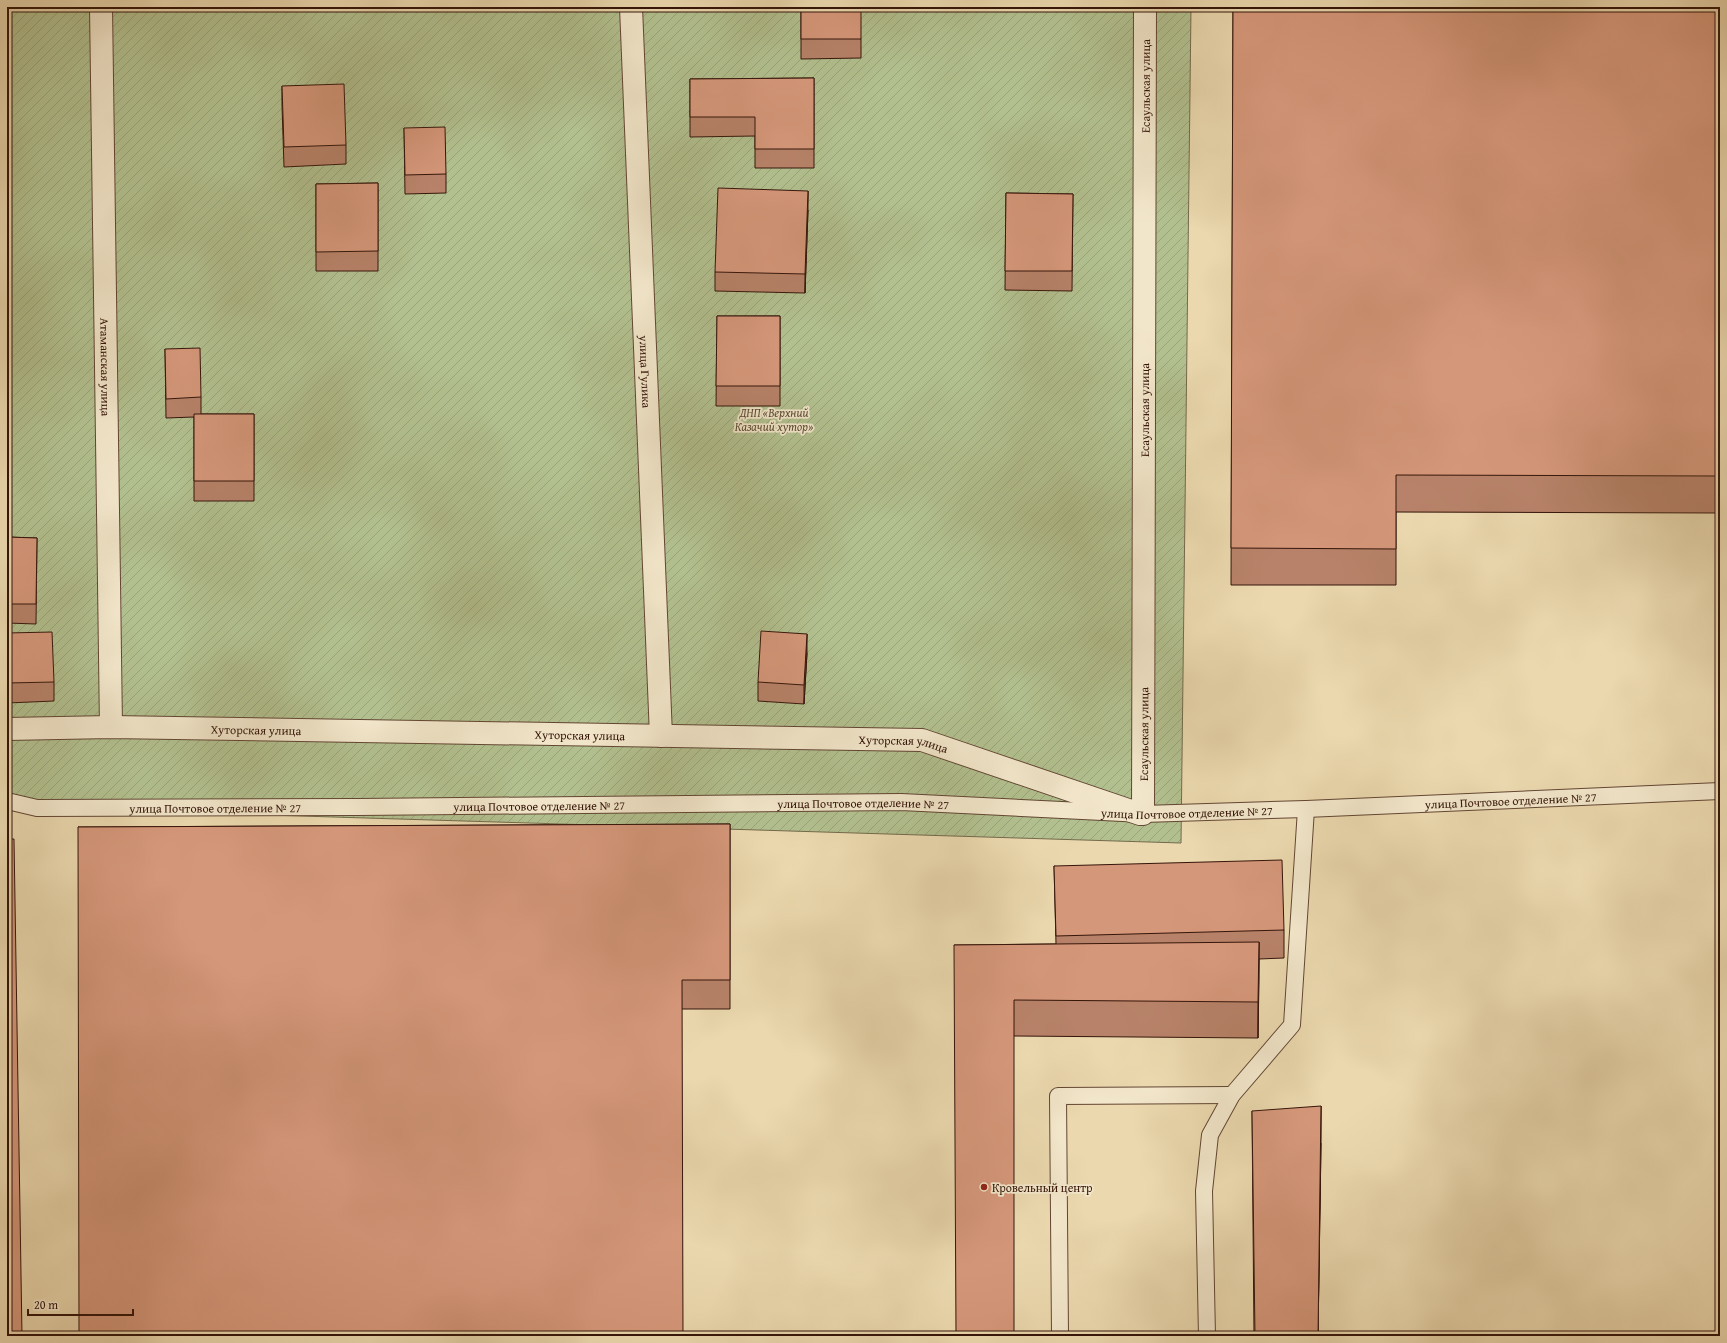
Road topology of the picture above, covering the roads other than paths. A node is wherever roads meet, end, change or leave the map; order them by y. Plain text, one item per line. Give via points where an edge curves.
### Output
1 (100, 7) edge
2 (631, 7) edge
3 (1145, 7) edge
4 (111, 727) junction
5 (7, 729) edge
6 (661, 736) junction
7 (1720, 791) edge
8 (7, 801) edge
9 (1306, 809) junction
10 (1142, 814) junction
11 (1232, 1094) junction
12 (1060, 1336) edge
13 (1207, 1336) edge

1 - 4 street, Атаманская улица
2 - 6 street, улица Гулика
3 - 10 street, Есаульская улица
4 - 5 street, Хуторская улица
4 - 6 street, Хуторская улица
6 - 10 street, Хуторская улица via 922,740
7 - 9 lane, улица Почтовое отделение № 27
8 - 10 lane, улица Почтовое отделение № 27 via 36,808 901,802
9 - 10 lane, улица Почтовое отделение № 27
9 - 11 lane via 1292,1025
11 - 12 lane via 1058,1096
11 - 13 lane via 1210,1135 1204,1191

